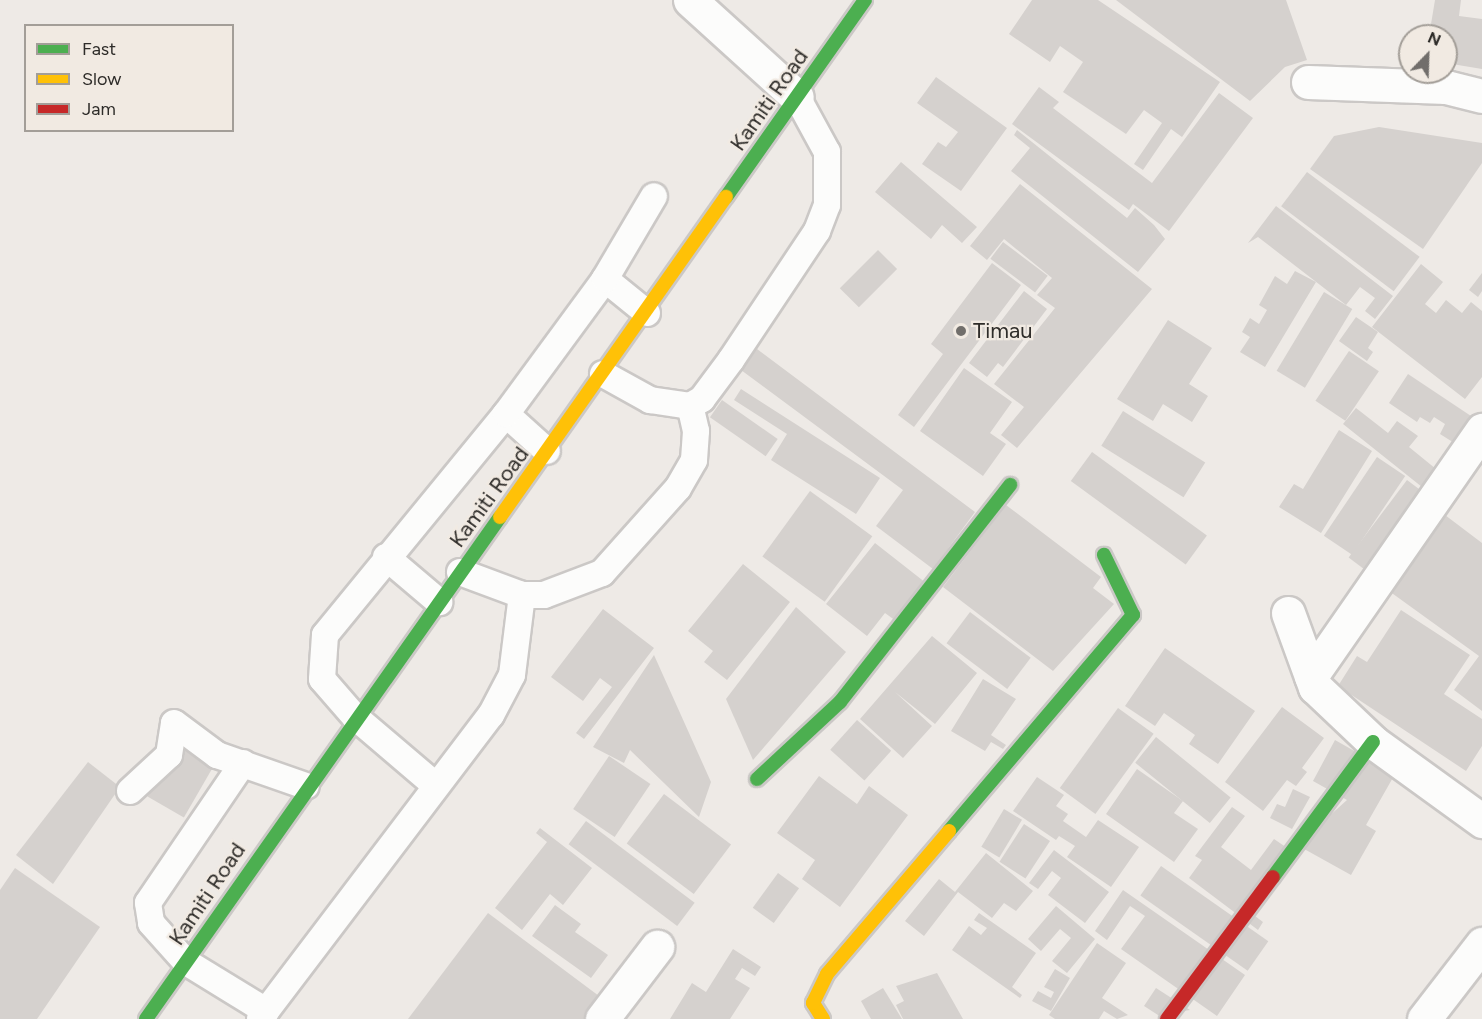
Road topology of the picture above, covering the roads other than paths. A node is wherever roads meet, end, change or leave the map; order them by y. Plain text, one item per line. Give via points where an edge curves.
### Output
1 (690, 0) edge
2 (865, 0) edge
3 (1308, 82) dead end
4 (1482, 96) edge
5 (797, 97) junction
6 (654, 196) dead end
7 (605, 279) junction
8 (646, 313) junction
9 (603, 374) junction
10 (690, 406) junction
11 (506, 414) junction
12 (1482, 430) edge
13 (548, 451) junction
14 (1010, 485) dead end
15 (1104, 555) dead end
16 (386, 557) junction
17 (460, 572) junction
18 (522, 595) junction
19 (438, 602) junction
20 (1288, 613) dead end
21 (1311, 676) junction
22 (355, 717) junction
23 (1373, 742) junction
24 (243, 763) junction
25 (757, 779) dead end
26 (435, 785) junction
27 (306, 786) junction
28 (130, 790) dead end
29 (1482, 821) edge
30 (1482, 944) edge
31 (657, 947) dead end
32 (186, 962) junction
33 (263, 1015) edge
34 (146, 1019) edge
35 (602, 1019) edge
36 (823, 1019) edge
37 (1167, 1019) edge
38 (1424, 1019) edge

1 - 5 street
2 - 5 street, Kamiti Road
3 - 4 street via 1446,87
5 - 8 street, Kamiti Road
5 - 10 lane via 827,152 827,205 817,231 730,360 702,399
6 - 7 lane
7 - 8 lane
7 - 11 lane
8 - 9 street, Kamiti Road
9 - 10 lane via 650,400
9 - 13 street, Kamiti Road
10 - 18 lane via 696,431 694,460 678,488 620,556 602,573 571,587
11 - 13 lane
11 - 16 lane
12 - 21 street
13 - 17 street, Kamiti Road
14 - 25 street via 840,702
15 - 36 street via 1133,615 827,974 813,1003
16 - 19 lane
16 - 22 lane via 334,617 320,656 322,679
17 - 18 lane
17 - 19 street, Kamiti Road
18 - 26 lane via 519,639 503,694
19 - 22 street, Kamiti Road
20 - 21 street
21 - 23 street via 1315,687
22 - 26 lane
22 - 27 street, Kamiti Road
23 - 29 street
23 - 37 street
24 - 27 lane
24 - 28 lane via 217,755 174,723 169,755
24 - 32 lane via 148,903 151,923
26 - 33 lane
27 - 32 street, Kamiti Road
30 - 38 street
31 - 35 street
32 - 33 lane
32 - 34 street, Kamiti Road

